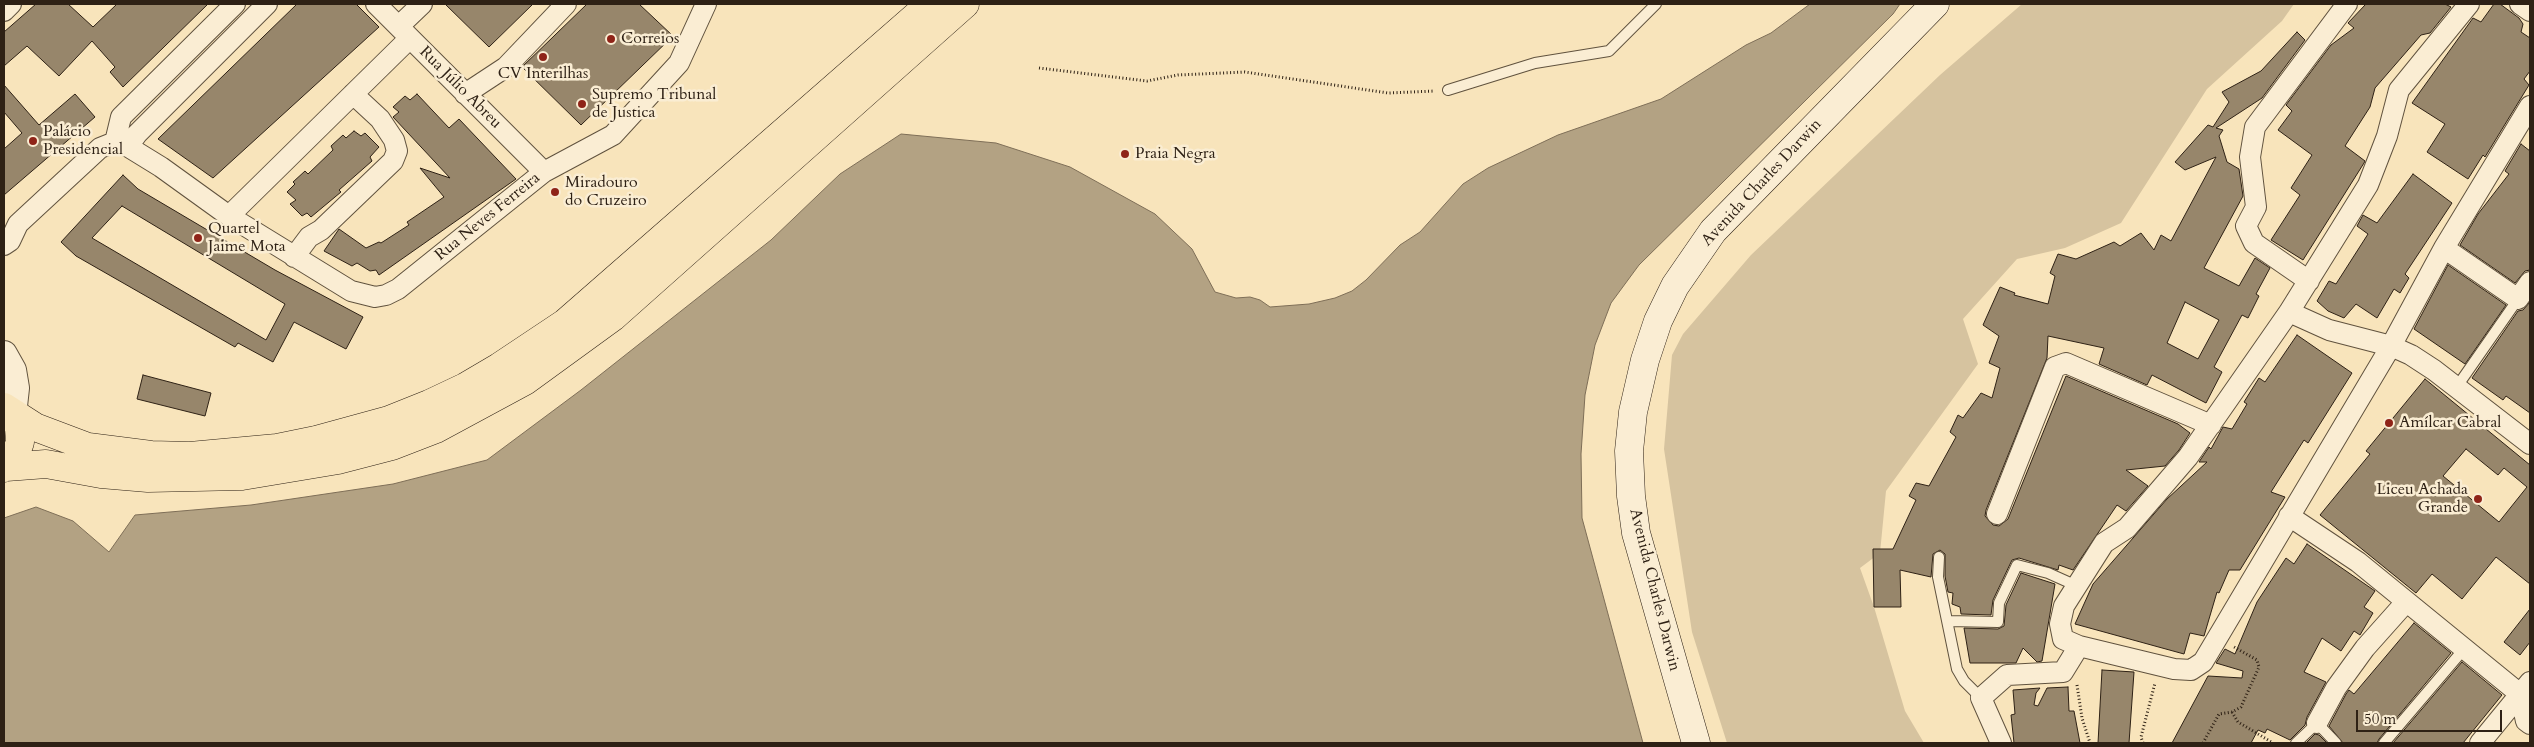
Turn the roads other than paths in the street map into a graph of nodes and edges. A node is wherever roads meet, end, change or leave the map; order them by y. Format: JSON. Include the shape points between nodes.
{"nodes":[{"id":1,"x":12,"y":4,"type":"edge"},
{"id":2,"x":235,"y":4,"type":"edge"},
{"id":3,"x":268,"y":4,"type":"edge"},
{"id":4,"x":376,"y":4,"type":"edge"},
{"id":5,"x":422,"y":4,"type":"edge"},
{"id":6,"x":566,"y":4,"type":"edge"},
{"id":7,"x":706,"y":4,"type":"edge"},
{"id":8,"x":930,"y":4,"type":"edge"},
{"id":9,"x":965,"y":4,"type":"edge"},
{"id":10,"x":1656,"y":4,"type":"edge"},
{"id":11,"x":1935,"y":4,"type":"edge"},
{"id":12,"x":2347,"y":4,"type":"edge"},
{"id":13,"x":2469,"y":4,"type":"edge"},
{"id":14,"x":2520,"y":4,"type":"edge"},
{"id":15,"x":4,"y":11,"type":"edge"},
{"id":16,"x":2530,"y":11,"type":"edge"},
{"id":17,"x":404,"y":32,"type":"junction"},
{"id":18,"x":1448,"y":90,"type":"road end"},
{"id":19,"x":353,"y":94,"type":"junction"},
{"id":20,"x":465,"y":94,"type":"junction"},
{"id":21,"x":2530,"y":106,"type":"edge"},
{"id":22,"x":122,"y":144,"type":"junction"},
{"id":23,"x":544,"y":172,"type":"junction"},
{"id":24,"x":229,"y":216,"type":"junction"},
{"id":25,"x":4,"y":245,"type":"edge"},
{"id":26,"x":2444,"y":248,"type":"junction"},
{"id":27,"x":294,"y":257,"type":"junction"},
{"id":28,"x":2309,"y":281,"type":"junction"},
{"id":29,"x":2530,"y":282,"type":"edge"},
{"id":30,"x":2518,"y":300,"type":"junction"},
{"id":31,"x":2289,"y":312,"type":"junction"},
{"id":32,"x":2391,"y":346,"type":"junction"},
{"id":33,"x":4,"y":354,"type":"edge"},
{"id":34,"x":2456,"y":388,"type":"junction"},
{"id":35,"x":8,"y":411,"type":"edge"},
{"id":36,"x":2211,"y":425,"type":"junction"},
{"id":37,"x":2530,"y":444,"type":"edge"},
{"id":38,"x":5,"y":467,"type":"edge"},
{"id":39,"x":1997,"y":514,"type":"dead end"},
{"id":40,"x":2289,"y":516,"type":"junction"},
{"id":41,"x":1939,"y":557,"type":"dead end"},
{"id":42,"x":2077,"y":586,"type":"junction"},
{"id":43,"x":2406,"y":602,"type":"junction"},
{"id":44,"x":1948,"y":621,"type":"junction"},
{"id":45,"x":2464,"y":648,"type":"junction"},
{"id":46,"x":2075,"y":653,"type":"junction"},
{"id":47,"x":2525,"y":688,"type":"edge"},
{"id":48,"x":1980,"y":698,"type":"junction"},
{"id":49,"x":2317,"y":723,"type":"junction"},
{"id":50,"x":2530,"y":724,"type":"edge"},
{"id":51,"x":1696,"y":743,"type":"edge"},
{"id":52,"x":2001,"y":743,"type":"edge"},
{"id":53,"x":2296,"y":743,"type":"edge"},
{"id":54,"x":2336,"y":743,"type":"edge"},
{"id":55,"x":2384,"y":743,"type":"edge"},
{"id":56,"x":2480,"y":743,"type":"edge"}],
"edges":[{"from":1,"to":15,"type":"street"},
{"from":2,"to":22,"type":"street","via":[[121,117]]},
{"from":3,"to":22,"type":"street","via":[[137,134]]},
{"from":4,"to":17,"type":"street","name":"Rua Júlio Abreu"},
{"from":5,"to":17,"type":"street"},
{"from":6,"to":20,"type":"street","via":[[506,67]]},
{"from":7,"to":23,"type":"street","name":"Rua Neves Ferreira","via":[[679,63],[613,135]]},
{"from":8,"to":35,"type":"main road","via":[[565,323],[499,367],[429,404],[388,420],[316,440],[277,448],[190,456],[88,448],[58,437]]},
{"from":9,"to":38,"type":"main road","via":[[613,316],[525,381],[436,429],[392,446],[338,460],[242,476],[148,478],[46,464]]},
{"from":10,"to":18,"type":"lane","via":[[1609,51],[1535,63]]},
{"from":11,"to":51,"type":"main road","name":"Avenida Charles Darwin","via":[[1713,231],[1674,286],[1645,360],[1633,412],[1629,451],[1631,496],[1636,533]]},
{"from":12,"to":28,"type":"street","via":[[2255,127],[2250,157],[2256,208],[2246,226],[2254,243]]},
{"from":13,"to":28,"type":"street","via":[[2399,90],[2387,136],[2368,185]]},
{"from":14,"to":16,"type":"street"},
{"from":17,"to":19,"type":"street"},
{"from":17,"to":20,"type":"street","name":"Rua Júlio Abreu"},
{"from":19,"to":24,"type":"street"},
{"from":19,"to":27,"type":"street","via":[[380,119],[394,140],[397,151],[393,161],[321,230],[309,237]]},
{"from":20,"to":23,"type":"street","name":"Rua Júlio Abreu"},
{"from":21,"to":26,"type":"street"},
{"from":22,"to":24,"type":"street","name":"Rua Neves Ferreira"},
{"from":22,"to":25,"type":"street","via":[[100,148],[18,224],[10,242]]},
{"from":23,"to":27,"type":"street","name":"Rua Neves Ferreira","via":[[398,289],[386,295],[375,297],[351,291]]},
{"from":24,"to":27,"type":"street","name":"Rua Neves Ferreira"},
{"from":26,"to":30,"type":"street"},
{"from":26,"to":32,"type":"street"},
{"from":28,"to":31,"type":"street"},
{"from":29,"to":30,"type":"street"},
{"from":30,"to":34,"type":"lane"},
{"from":31,"to":32,"type":"street","via":[[2329,330]]},
{"from":31,"to":36,"type":"street"},
{"from":32,"to":34,"type":"street","via":[[2434,370]]},
{"from":32,"to":40,"type":"street"},
{"from":33,"to":35,"type":"street","via":[[16,388]]},
{"from":34,"to":37,"type":"street"},
{"from":35,"to":38,"type":"main road","via":[[19,428],[20,442],[15,456]]},
{"from":36,"to":39,"type":"street","via":[[2066,363],[2055,367]]},
{"from":36,"to":42,"type":"street","via":[[2128,528],[2104,543]]},
{"from":40,"to":43,"type":"street","via":[[2358,562]]},
{"from":40,"to":46,"type":"street","via":[[2198,666],[2183,670]]},
{"from":41,"to":44,"type":"lane","via":[[1938,577]]},
{"from":42,"to":44,"type":"lane","via":[[2048,573],[2017,565],[1999,603],[1998,622]]},
{"from":42,"to":46,"type":"street","via":[[2064,606],[2060,624],[2063,639]]},
{"from":43,"to":45,"type":"street"},
{"from":43,"to":49,"type":"street","via":[[2365,648],[2336,688]]},
{"from":44,"to":48,"type":"lane","via":[[1957,669]]},
{"from":45,"to":47,"type":"street"},
{"from":45,"to":55,"type":"lane"},
{"from":46,"to":48,"type":"street","via":[[2063,672],[2007,676]]},
{"from":47,"to":50,"type":"street","via":[[2526,721]]},
{"from":47,"to":56,"type":"street"},
{"from":48,"to":52,"type":"street"},
{"from":49,"to":53,"type":"lane"},
{"from":49,"to":54,"type":"lane"}]}
